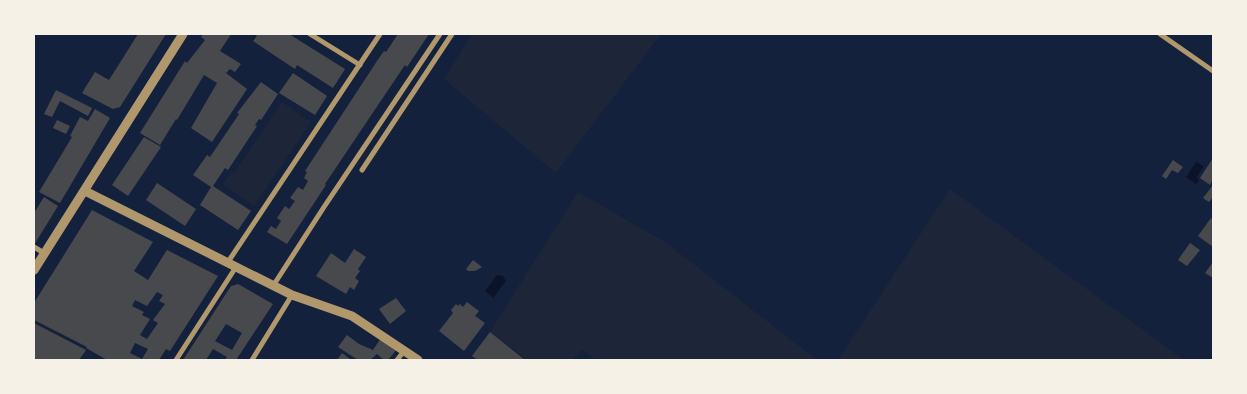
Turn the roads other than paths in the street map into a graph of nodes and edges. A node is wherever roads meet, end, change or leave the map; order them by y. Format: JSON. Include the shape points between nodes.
{"nodes":[{"id":1,"x":183,"y":34,"type":"edge"},
{"id":2,"x":310,"y":34,"type":"edge"},
{"id":3,"x":380,"y":34,"type":"edge"},
{"id":4,"x":440,"y":34,"type":"edge"},
{"id":5,"x":452,"y":34,"type":"edge"},
{"id":6,"x":1160,"y":34,"type":"edge"},
{"id":7,"x":360,"y":65,"type":"junction"},
{"id":8,"x":1213,"y":72,"type":"edge"},
{"id":9,"x":362,"y":170,"type":"dead end"},
{"id":10,"x":84,"y":191,"type":"junction"},
{"id":11,"x":34,"y":247,"type":"edge"},
{"id":12,"x":44,"y":253,"type":"junction"},
{"id":13,"x":232,"y":265,"type":"junction"},
{"id":14,"x":34,"y":270,"type":"edge"},
{"id":15,"x":273,"y":286,"type":"junction"},
{"id":16,"x":292,"y":295,"type":"junction"},
{"id":17,"x":405,"y":350,"type":"junction"},
{"id":18,"x":176,"y":360,"type":"edge"},
{"id":19,"x":252,"y":360,"type":"edge"},
{"id":20,"x":397,"y":360,"type":"edge"},
{"id":21,"x":418,"y":360,"type":"edge"}],
"edges":[{"from":1,"to":10,"type":"street"},
{"from":2,"to":7,"type":"street"},
{"from":3,"to":7,"type":"street"},
{"from":4,"to":15,"type":"street"},
{"from":5,"to":9,"type":"street"},
{"from":6,"to":8,"type":"street"},
{"from":7,"to":13,"type":"street"},
{"from":10,"to":12,"type":"street"},
{"from":10,"to":13,"type":"street"},
{"from":11,"to":12,"type":"street"},
{"from":12,"to":14,"type":"street"},
{"from":13,"to":15,"type":"street"},
{"from":13,"to":18,"type":"street"},
{"from":15,"to":16,"type":"street"},
{"from":16,"to":17,"type":"street","via":[[352,316]]},
{"from":16,"to":19,"type":"street"},
{"from":17,"to":20,"type":"street"},
{"from":17,"to":21,"type":"street"}]}
